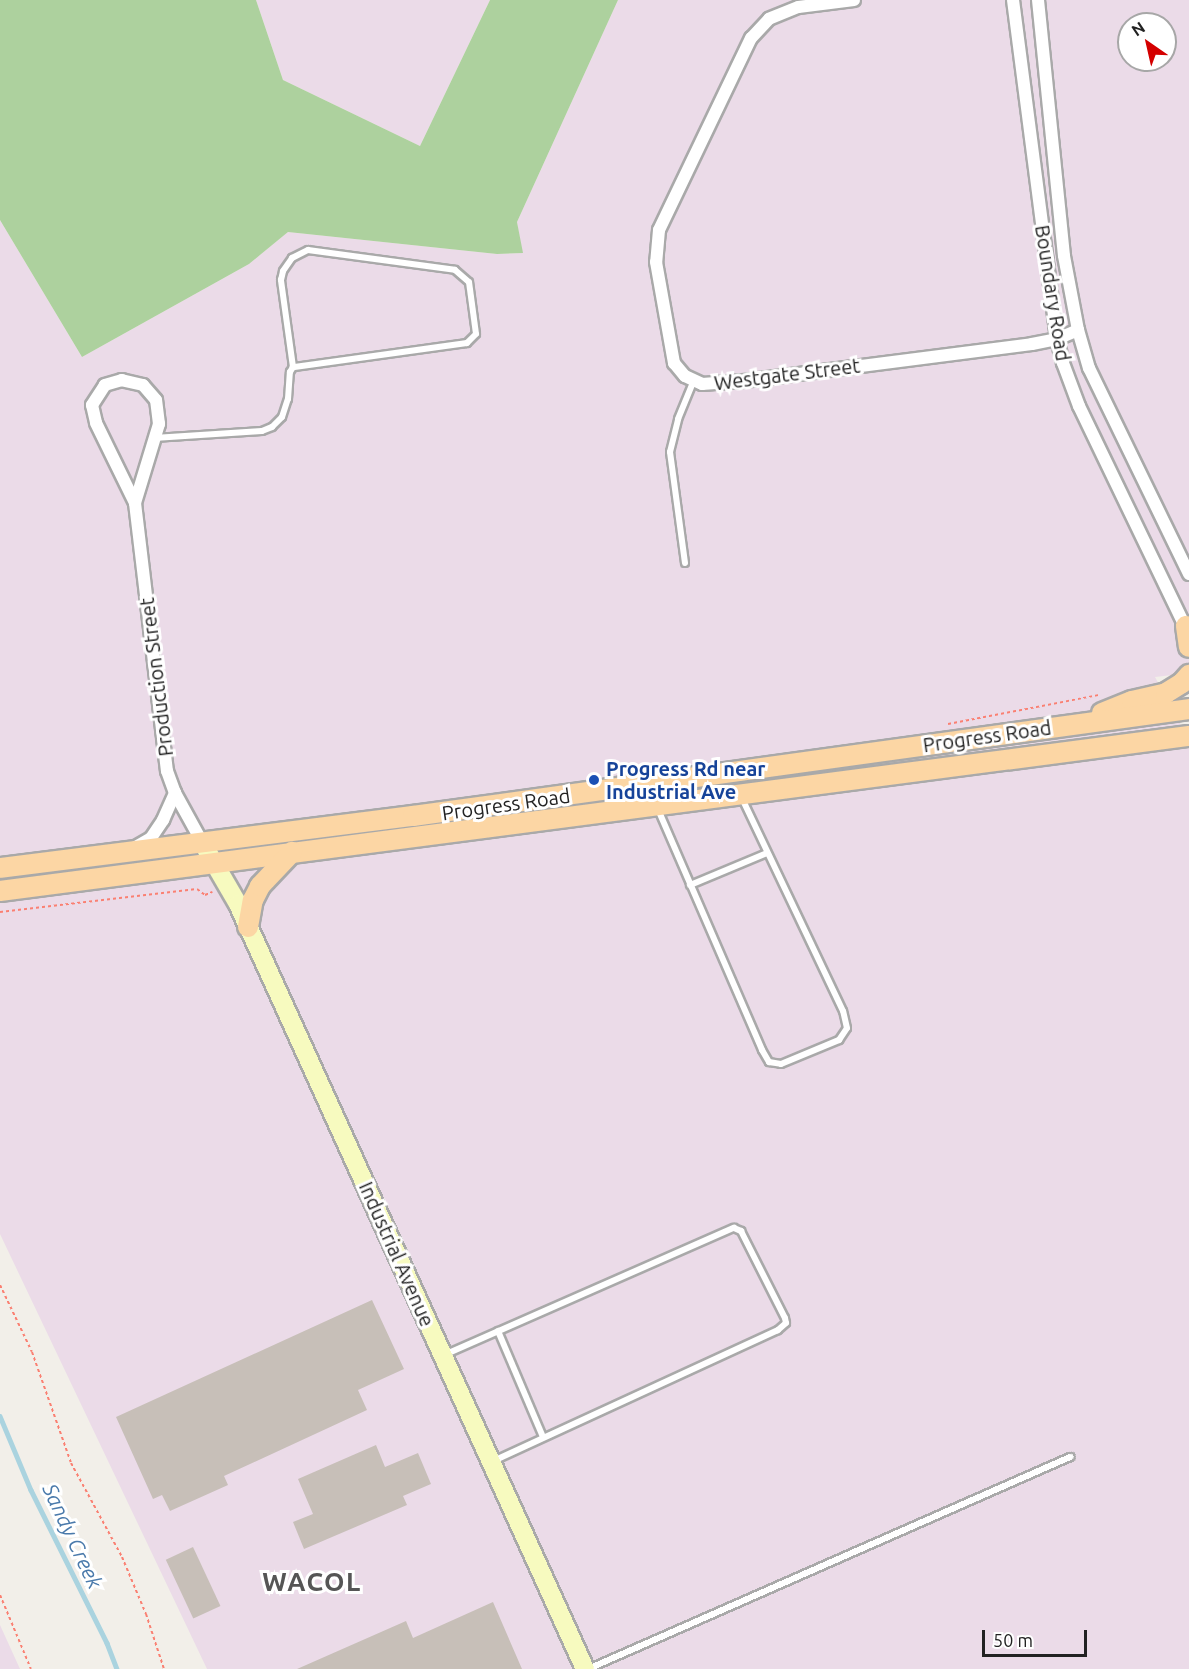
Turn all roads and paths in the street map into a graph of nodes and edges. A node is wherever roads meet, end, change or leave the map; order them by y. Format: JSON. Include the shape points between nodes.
{"nodes":[{"id":1,"x":854,"y":0,"type":"edge"},
{"id":2,"x":1013,"y":0,"type":"edge"},
{"id":3,"x":1038,"y":0,"type":"edge"},
{"id":4,"x":1078,"y":330,"type":"junction"},
{"id":5,"x":1057,"y":339,"type":"junction"},
{"id":6,"x":293,"y":367,"type":"junction"},
{"id":7,"x":694,"y":380,"type":"junction"},
{"id":8,"x":154,"y":438,"type":"junction"},
{"id":9,"x":135,"y":503,"type":"junction"},
{"id":10,"x":685,"y":563,"type":"dead end"},
{"id":11,"x":1189,"y":574,"type":"edge"},
{"id":12,"x":1187,"y":629,"type":"edge"},
{"id":13,"x":1189,"y":647,"type":"edge"},
{"id":14,"x":1189,"y":675,"type":"edge"},
{"id":15,"x":1189,"y":709,"type":"edge"},
{"id":16,"x":1077,"y":723,"type":"junction"},
{"id":17,"x":1187,"y":738,"type":"edge"},
{"id":18,"x":175,"y":792,"type":"junction"},
{"id":19,"x":741,"y":796,"type":"junction"},
{"id":20,"x":657,"y":807,"type":"junction"},
{"id":21,"x":202,"y":842,"type":"junction"},
{"id":22,"x":126,"y":852,"type":"junction"},
{"id":23,"x":292,"y":852,"type":"junction"},
{"id":24,"x":767,"y":853,"type":"junction"},
{"id":25,"x":214,"y":863,"type":"junction"},
{"id":26,"x":0,"y":868,"type":"edge"},
{"id":27,"x":226,"y":885,"type":"junction"},
{"id":28,"x":690,"y":885,"type":"junction"},
{"id":29,"x":0,"y":891,"type":"edge"},
{"id":30,"x":0,"y":912,"type":"edge"},
{"id":31,"x":248,"y":927,"type":"junction"},
{"id":32,"x":0,"y":1285,"type":"edge"},
{"id":33,"x":498,"y":1331,"type":"junction"},
{"id":34,"x":442,"y":1356,"type":"junction"},
{"id":35,"x":543,"y":1437,"type":"junction"},
{"id":36,"x":1070,"y":1457,"type":"dead end"},
{"id":37,"x":490,"y":1462,"type":"junction"},
{"id":38,"x":0,"y":1595,"type":"edge"},
{"id":39,"x":31,"y":1669,"type":"edge"},
{"id":40,"x":164,"y":1669,"type":"edge"},
{"id":41,"x":587,"y":1669,"type":"edge"}],
"edges":[{"from":1,"to":7,"type":"street","name":"Westgate Street","via":[[798,7],[769,19],[751,38],[659,230],[656,262],[674,363],[684,376]]},
{"from":2,"to":5,"type":"street","name":"Boundary Road"},
{"from":3,"to":4,"type":"street","name":"Boundary Road","via":[[1064,256]]},
{"from":4,"to":5,"type":"street","name":"Westgate Street"},
{"from":4,"to":11,"type":"street","name":"Boundary Road","via":[[1089,368]]},
{"from":5,"to":7,"type":"street","name":"Westgate Street","via":[[744,381],[702,384]]},
{"from":5,"to":12,"type":"street","name":"Boundary Road","via":[[1079,406]]},
{"from":6,"to":6,"type":"lane","via":[[467,343],[476,334],[469,282],[455,270],[308,250],[291,258],[281,280]]},
{"from":6,"to":8,"type":"lane","via":[[282,417],[272,427],[262,431]]},
{"from":7,"to":10,"type":"lane","via":[[670,452]]},
{"from":8,"to":9,"type":"street","name":"Production Street"},
{"from":8,"to":9,"type":"street","name":"Production Street","via":[[159,424],[156,400],[143,385],[123,380],[105,385],[92,405],[96,423]]},
{"from":9,"to":18,"type":"street","name":"Production Street","via":[[167,771]]},
{"from":12,"to":13,"type":"main road"},
{"from":14,"to":16,"type":"main road","via":[[1166,693],[1132,701]]},
{"from":15,"to":16,"type":"main road","name":"Progress Road"},
{"from":16,"to":21,"type":"main road","name":"Progress Road"},
{"from":17,"to":19,"type":"main road","name":"Progress Road"},
{"from":18,"to":21,"type":"street","name":"Production Street"},
{"from":18,"to":22,"type":"street","via":[[151,838]]},
{"from":19,"to":20,"type":"main road","name":"Progress Road"},
{"from":19,"to":24,"type":"lane"},
{"from":20,"to":23,"type":"main road","name":"Progress Road"},
{"from":20,"to":28,"type":"lane"},
{"from":21,"to":22,"type":"main road","name":"Progress Road"},
{"from":21,"to":25,"type":"street","name":"Industrial Avenue"},
{"from":22,"to":26,"type":"main road","name":"Progress Road"},
{"from":23,"to":25,"type":"main road","name":"Progress Road"},
{"from":23,"to":31,"type":"main road","via":[[260,886]]},
{"from":24,"to":28,"type":"lane"},
{"from":24,"to":28,"type":"lane","via":[[843,1011],[847,1028],[839,1040],[781,1064],[769,1062]]},
{"from":25,"to":27,"type":"street","name":"Industrial Avenue"},
{"from":25,"to":29,"type":"main road","name":"Progress Road"},
{"from":27,"to":30,"type":"path","via":[[205,895],[197,889]]},
{"from":27,"to":31,"type":"street","name":"Industrial Avenue"},
{"from":31,"to":34,"type":"street","name":"Industrial Avenue"},
{"from":32,"to":40,"type":"path","via":[[32,1352],[71,1463],[122,1557]]},
{"from":33,"to":34,"type":"lane"},
{"from":33,"to":35,"type":"lane"},
{"from":33,"to":35,"type":"lane","via":[[734,1228],[741,1231],[785,1318],[786,1323],[778,1330]]},
{"from":34,"to":37,"type":"street","name":"Industrial Avenue"},
{"from":35,"to":37,"type":"lane"},
{"from":36,"to":41,"type":"lane"},
{"from":37,"to":41,"type":"street","name":"Industrial Avenue"},
{"from":38,"to":39,"type":"path"}]}
